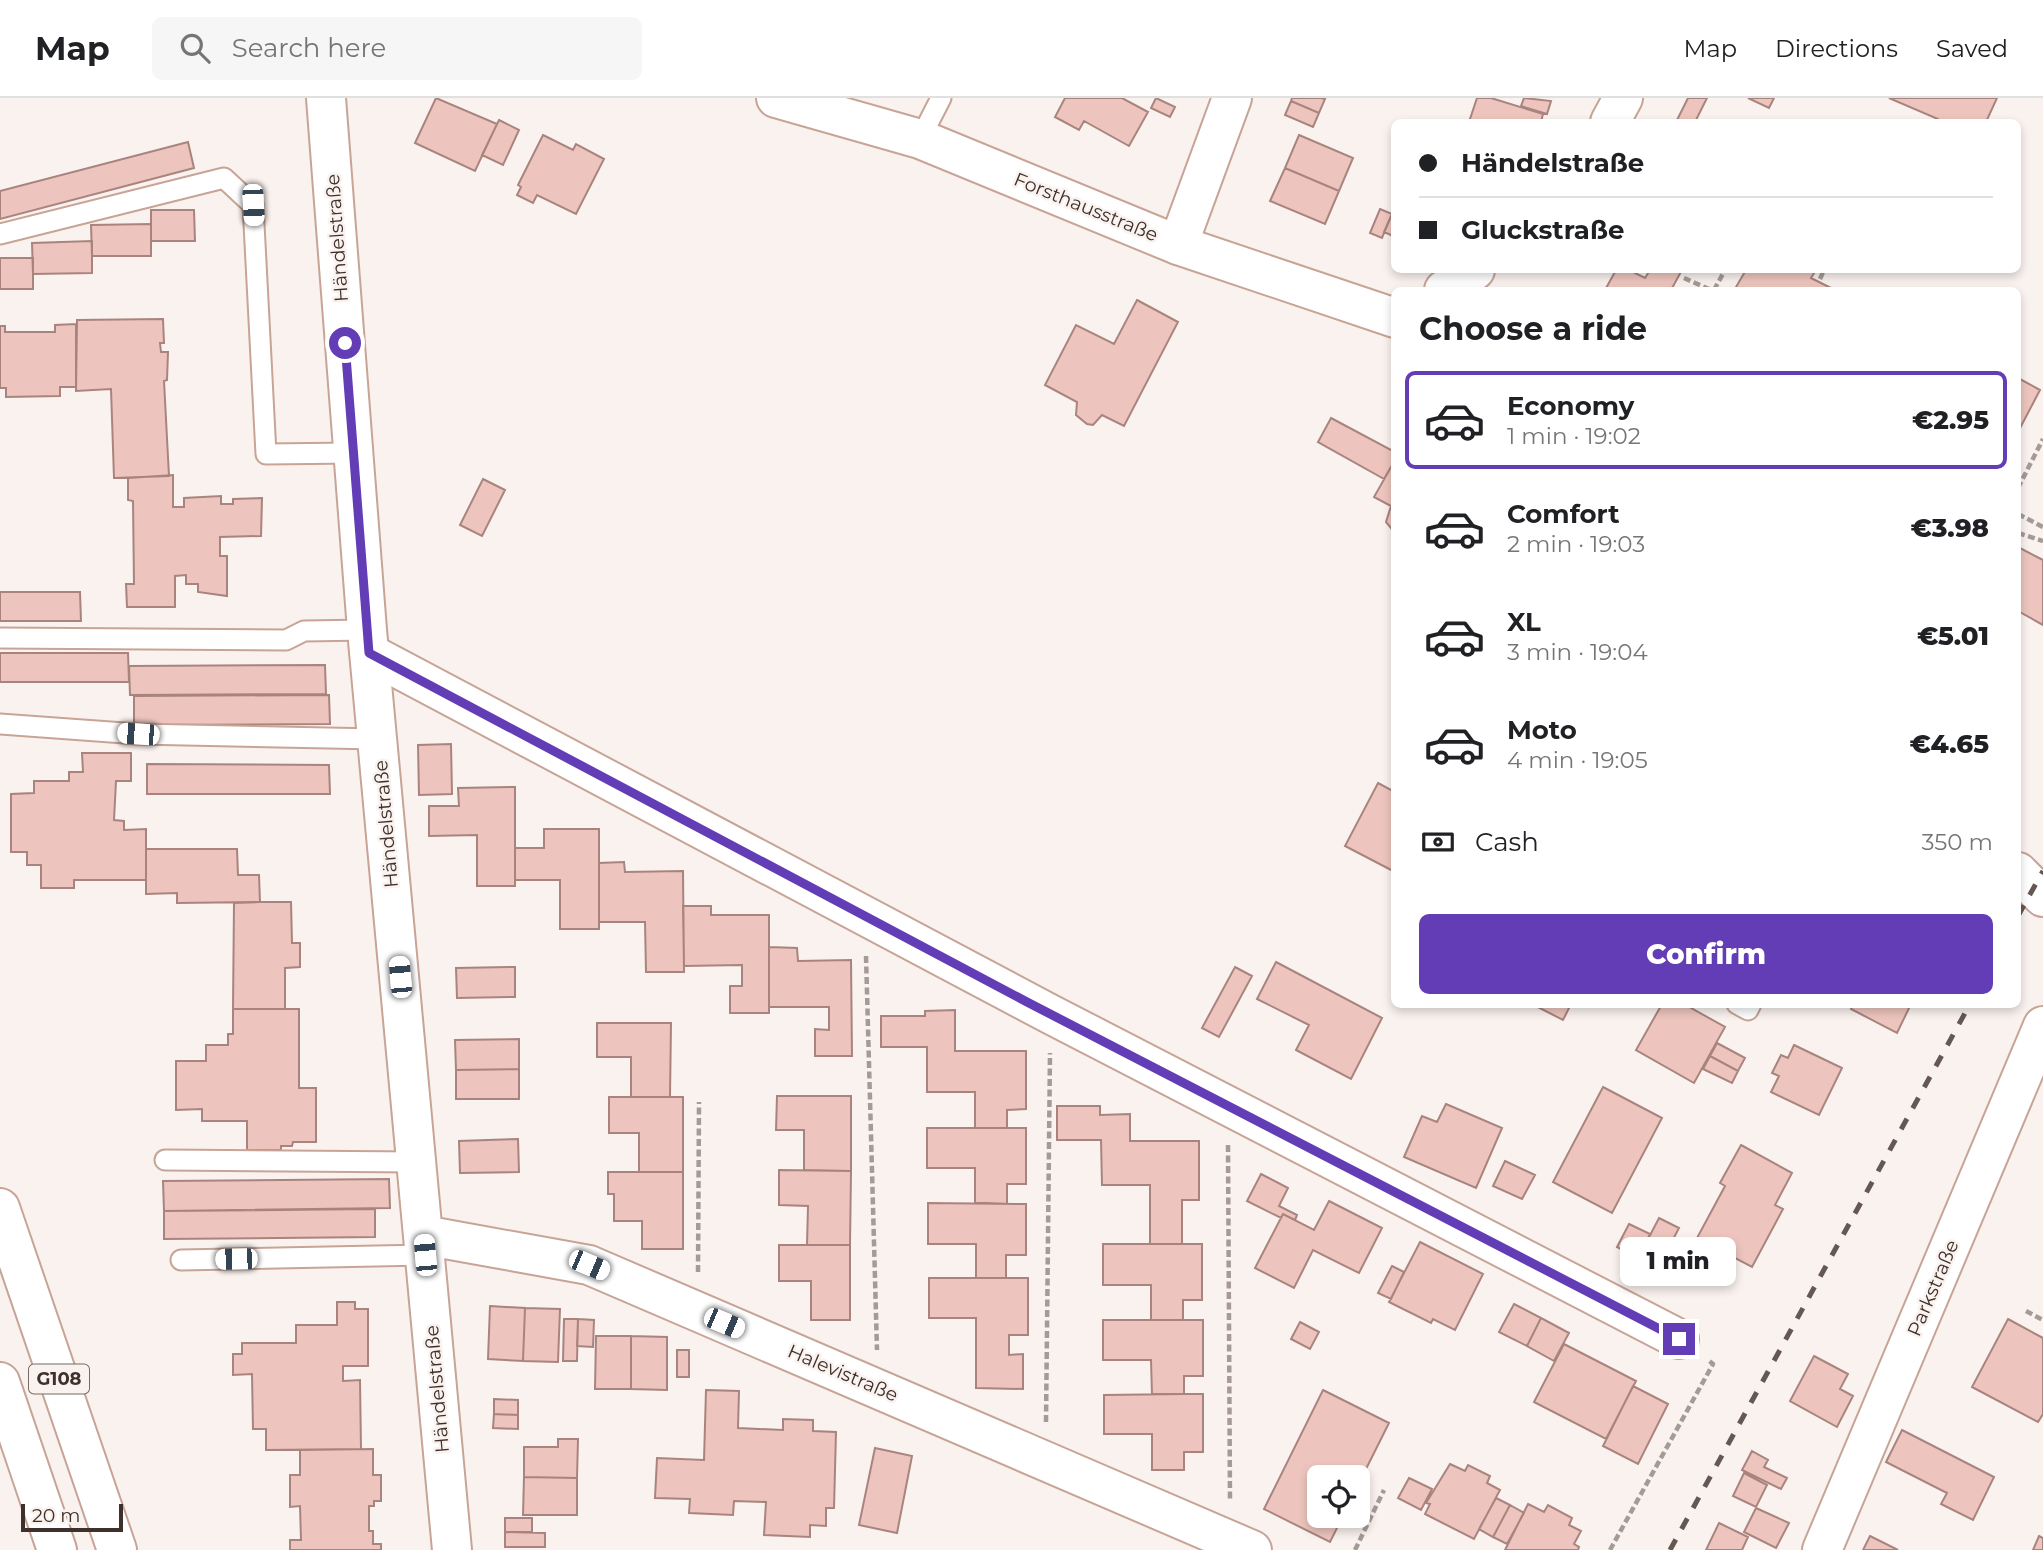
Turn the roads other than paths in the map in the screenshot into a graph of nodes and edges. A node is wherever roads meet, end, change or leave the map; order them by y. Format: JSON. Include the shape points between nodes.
{"nodes":[{"id":1,"x":326,"y":98,"type":"edge"},
{"id":2,"x":776,"y":98,"type":"edge"},
{"id":3,"x":941,"y":98,"type":"edge"},
{"id":4,"x":1232,"y":98,"type":"edge"},
{"id":5,"x":1623,"y":98,"type":"edge"},
{"id":6,"x":846,"y":107,"type":"edge"},
{"id":7,"x":1612,"y":119,"type":"edge"},
{"id":8,"x":920,"y":139,"type":"junction"},
{"id":9,"x":0,"y":234,"type":"edge"},
{"id":10,"x":1178,"y":245,"type":"junction"},
{"id":11,"x":1470,"y":273,"type":"edge"},
{"id":12,"x":1449,"y":287,"type":"edge"},
{"id":13,"x":1391,"y":317,"type":"edge"},
{"id":14,"x":353,"y":453,"type":"junction"},
{"id":15,"x":0,"y":638,"type":"edge"},
{"id":16,"x":368,"y":641,"type":"junction"},
{"id":17,"x":0,"y":724,"type":"edge"},
{"id":18,"x":378,"y":739,"type":"junction"},
{"id":19,"x":2021,"y":875,"type":"edge"},
{"id":20,"x":2043,"y":897,"type":"edge"},
{"id":21,"x":2043,"y":1026,"type":"edge"},
{"id":22,"x":165,"y":1160,"type":"dead end"},
{"id":23,"x":416,"y":1162,"type":"junction"},
{"id":24,"x":0,"y":1208,"type":"edge"},
{"id":25,"x":424,"y":1245,"type":"junction"},
{"id":26,"x":181,"y":1260,"type":"dead end"},
{"id":27,"x":1679,"y":1339,"type":"road end"},
{"id":28,"x":0,"y":1382,"type":"edge"},
{"id":29,"x":1241,"y":1545,"type":"edge"},
{"id":30,"x":57,"y":1550,"type":"edge"},
{"id":31,"x":117,"y":1550,"type":"edge"},
{"id":32,"x":453,"y":1550,"type":"edge"},
{"id":33,"x":1822,"y":1550,"type":"edge"}],
"edges":[{"from":1,"to":14,"type":"main road","name":"Händelstraße"},
{"from":2,"to":6,"type":"main road","name":"Forsthausstraße"},
{"from":3,"to":8,"type":"lane"},
{"from":4,"to":10,"type":"main road"},
{"from":5,"to":7,"type":"main road"},
{"from":6,"to":8,"type":"main road","name":"Forsthausstraße"},
{"from":8,"to":10,"type":"main road","name":"Forsthausstraße"},
{"from":9,"to":14,"type":"lane","via":[[224,178],[253,205],[266,454]]},
{"from":10,"to":13,"type":"main road","name":"Forsthausstraße"},
{"from":11,"to":12,"type":"main road"},
{"from":14,"to":16,"type":"main road","name":"Händelstraße"},
{"from":15,"to":16,"type":"lane","via":[[286,640],[304,631]]},
{"from":16,"to":18,"type":"main road","name":"Händelstraße"},
{"from":16,"to":27,"type":"main road","via":[[865,917]]},
{"from":17,"to":18,"type":"lane","via":[[138,734]]},
{"from":18,"to":23,"type":"main road","name":"Händelstraße"},
{"from":19,"to":20,"type":"main road"},
{"from":21,"to":33,"type":"main road","name":"Parkstraße"},
{"from":22,"to":23,"type":"lane"},
{"from":23,"to":25,"type":"main road","name":"Händelstraße"},
{"from":24,"to":31,"type":"main road","number":"G108"},
{"from":25,"to":26,"type":"lane"},
{"from":25,"to":29,"type":"main road","name":"Halevistraße","via":[[589,1265]]},
{"from":25,"to":32,"type":"main road","name":"Händelstraße"},
{"from":28,"to":30,"type":"main road","number":"G108"}]}
